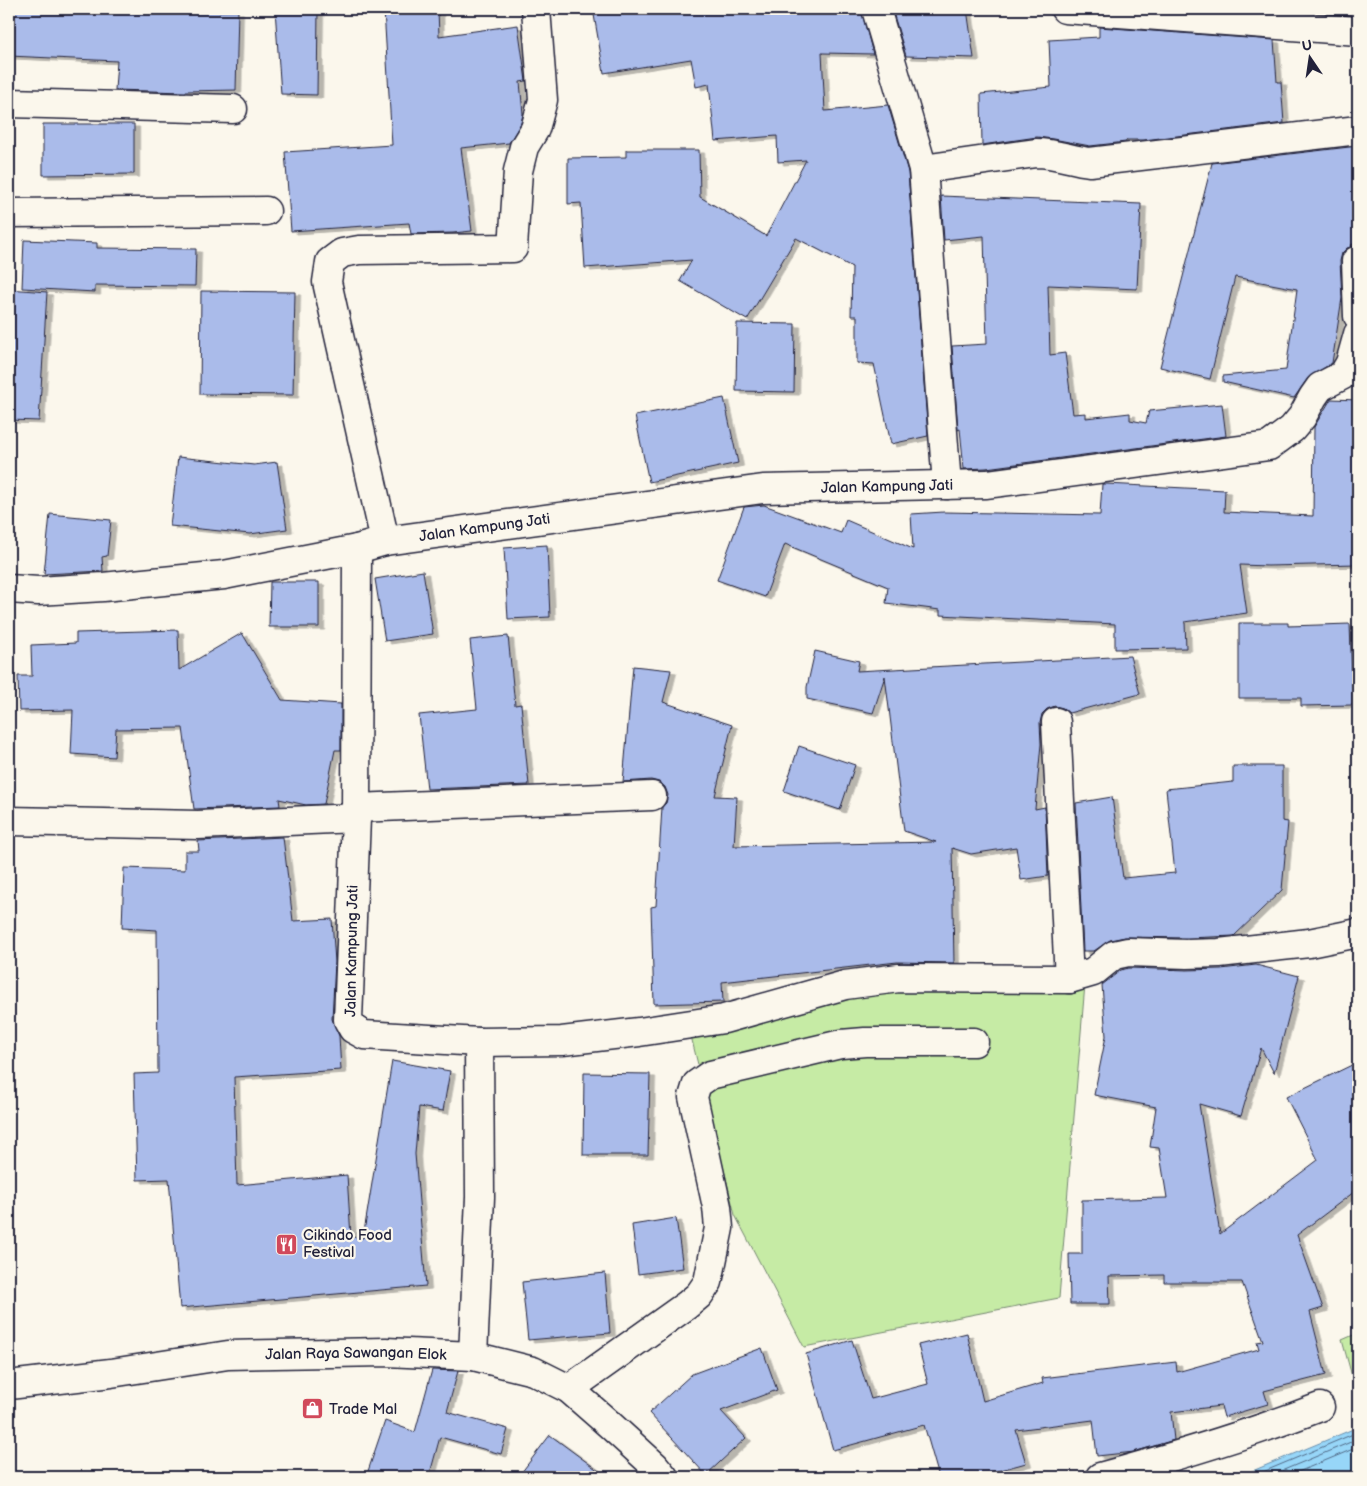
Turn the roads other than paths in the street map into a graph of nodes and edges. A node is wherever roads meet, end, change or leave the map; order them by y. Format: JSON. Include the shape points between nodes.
{"nodes":[{"id":1,"x":536,"y":9,"type":"edge"},
{"id":2,"x":876,"y":9,"type":"edge"},
{"id":3,"x":1065,"y":9,"type":"edge"},
{"id":4,"x":1250,"y":15,"type":"edge"},
{"id":5,"x":1358,"y":30,"type":"edge"},
{"id":6,"x":9,"y":103,"type":"edge"},
{"id":7,"x":233,"y":109,"type":"dead end"},
{"id":8,"x":1358,"y":130,"type":"edge"},
{"id":9,"x":923,"y":168,"type":"junction"},
{"id":10,"x":266,"y":210,"type":"dead end"},
{"id":11,"x":9,"y":213,"type":"edge"},
{"id":12,"x":1356,"y":261,"type":"dead end"},
{"id":13,"x":1358,"y":316,"type":"edge"},
{"id":14,"x":1358,"y":334,"type":"edge"},
{"id":15,"x":947,"y":485,"type":"junction"},
{"id":16,"x":385,"y":541,"type":"junction"},
{"id":17,"x":357,"y":549,"type":"junction"},
{"id":18,"x":9,"y":589,"type":"edge"},
{"id":19,"x":1056,"y":722,"type":"dead end"},
{"id":20,"x":652,"y":796,"type":"dead end"},
{"id":21,"x":356,"y":813,"type":"junction"},
{"id":22,"x":9,"y":821,"type":"edge"},
{"id":23,"x":1358,"y":933,"type":"edge"},
{"id":24,"x":1069,"y":979,"type":"junction"},
{"id":25,"x":479,"y":1042,"type":"junction"},
{"id":26,"x":974,"y":1042,"type":"dead end"},
{"id":27,"x":473,"y":1356,"type":"junction"},
{"id":28,"x":9,"y":1385,"type":"edge"},
{"id":29,"x":568,"y":1389,"type":"junction"},
{"id":30,"x":1320,"y":1407,"type":"dead end"},
{"id":31,"x":664,"y":1477,"type":"edge"},
{"id":32,"x":1100,"y":1477,"type":"edge"}],
"edges":[{"from":1,"to":16,"type":"street","via":[[543,100],[518,171],[513,248],[359,250],[342,253],[330,262],[327,282]]},
{"from":2,"to":9,"type":"street"},
{"from":3,"to":4,"type":"street"},
{"from":4,"to":5,"type":"street"},
{"from":6,"to":7,"type":"street"},
{"from":8,"to":9,"type":"street","via":[[1090,162],[1036,153]]},
{"from":9,"to":15,"type":"street"},
{"from":10,"to":11,"type":"street"},
{"from":12,"to":13,"type":"street"},
{"from":14,"to":15,"type":"street","name":"Jalan Kampung Jati","via":[[1343,375],[1320,387],[1292,429],[1269,446],[987,484]]},
{"from":15,"to":16,"type":"street","name":"Jalan Kampung Jati","via":[[763,489]]},
{"from":16,"to":17,"type":"street","name":"Jalan Kampung Jati"},
{"from":17,"to":18,"type":"street","name":"Jalan Kampung Jati","via":[[224,575],[103,587]]},
{"from":17,"to":21,"type":"street","name":"Jalan Kampung Jati"},
{"from":19,"to":24,"type":"street"},
{"from":20,"to":21,"type":"street"},
{"from":21,"to":22,"type":"street","via":[[198,825]]},
{"from":21,"to":25,"type":"street","name":"Jalan Kampung Jati","via":[[348,1020],[353,1029],[364,1035]]},
{"from":23,"to":24,"type":"street","name":"Jalan Kampung Jati","via":[[1309,943],[1219,953],[1128,952],[1114,955],[1093,972]]},
{"from":24,"to":25,"type":"street","name":"Jalan Kampung Jati","via":[[899,978],[845,985],[724,1019],[639,1032],[562,1041]]},
{"from":25,"to":27,"type":"street","via":[[480,1197]]},
{"from":26,"to":29,"type":"street","via":[[842,1044],[710,1075],[697,1084],[693,1097],[717,1207],[718,1228],[708,1282],[687,1305]]},
{"from":27,"to":28,"type":"street","name":"Jalan Raya Sawangan Elok","via":[[386,1352],[228,1355]]},
{"from":27,"to":29,"type":"street","name":"Jalan Raya Sawangan Elok","via":[[534,1371]]},
{"from":29,"to":31,"type":"street","name":"Jalan Raya Sawangan Elok"},
{"from":30,"to":32,"type":"street","via":[[1260,1430]]}]}
